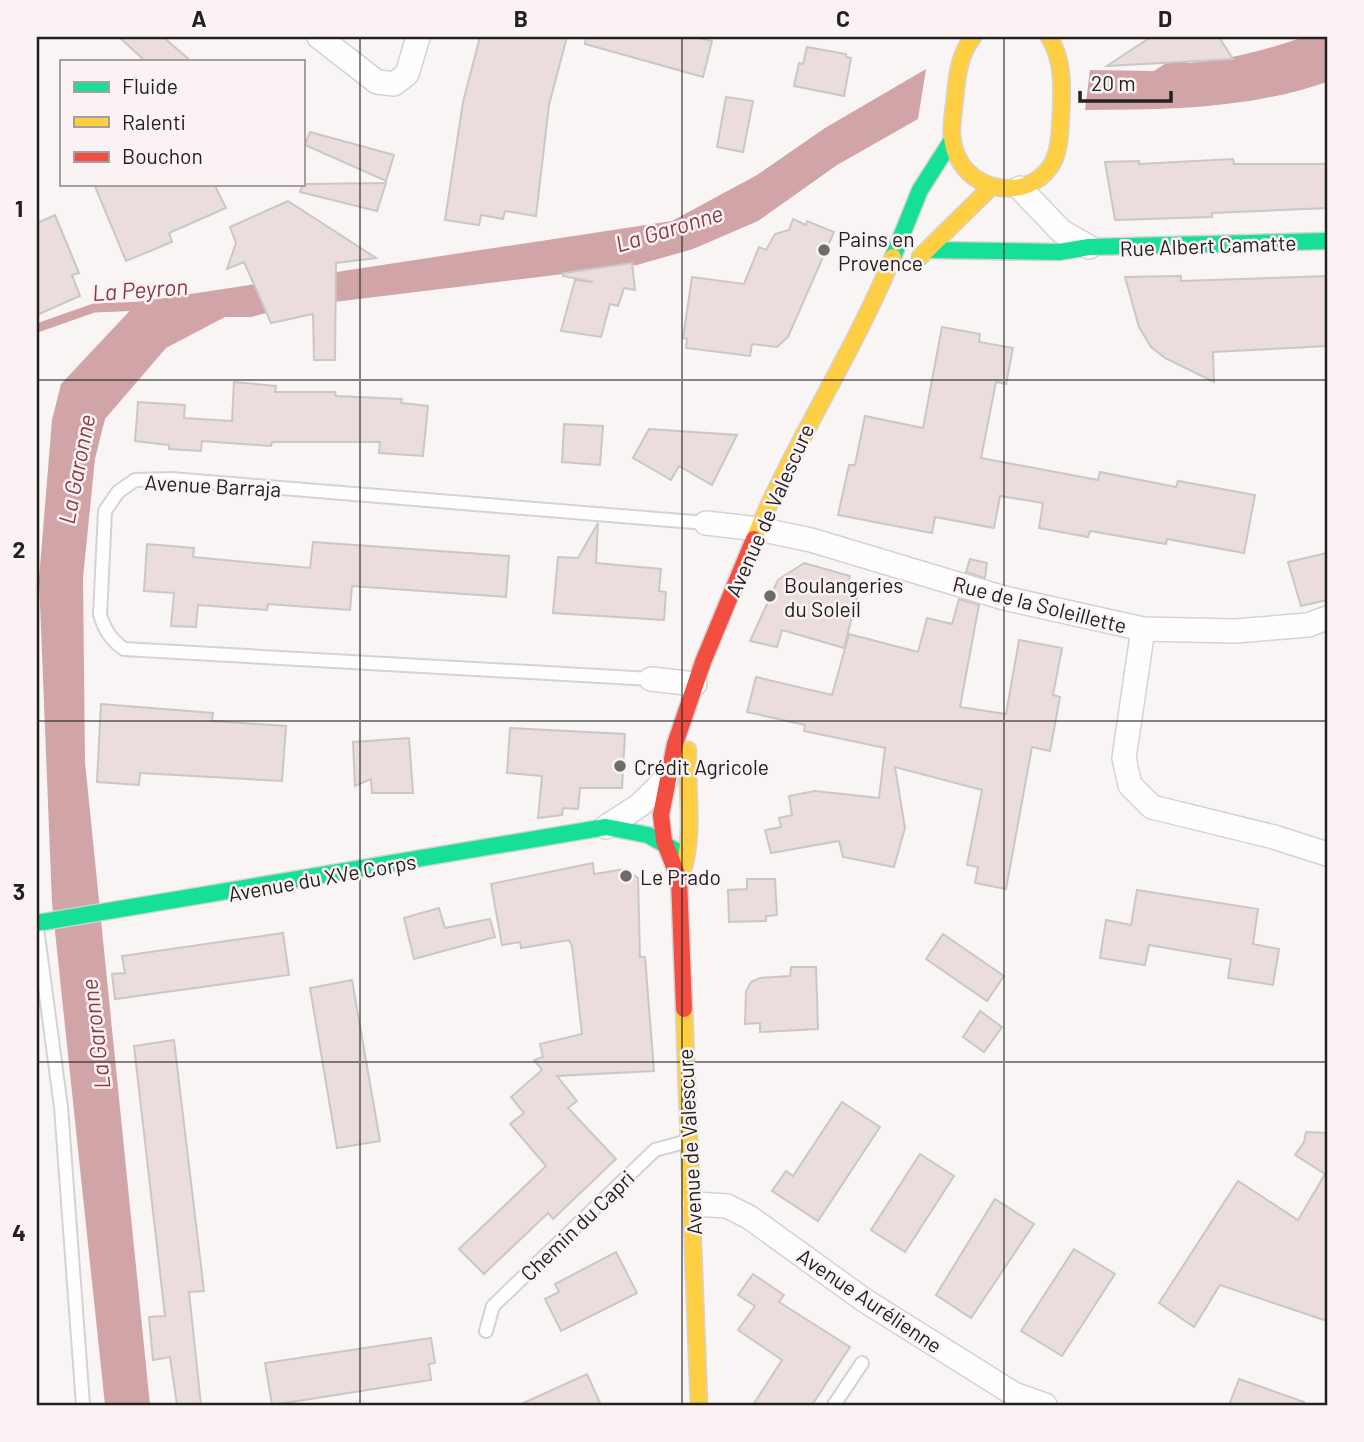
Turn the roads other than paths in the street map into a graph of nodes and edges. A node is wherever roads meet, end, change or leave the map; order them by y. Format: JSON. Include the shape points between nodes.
{"nodes":[{"id":1,"x":319,"y":37,"type":"edge"},
{"id":2,"x":418,"y":37,"type":"edge"},
{"id":3,"x":1049,"y":37,"type":"edge"},
{"id":4,"x":969,"y":38,"type":"edge"},
{"id":5,"x":952,"y":139,"type":"junction"},
{"id":6,"x":990,"y":188,"type":"junction"},
{"id":7,"x":1020,"y":188,"type":"junction"},
{"id":8,"x":1327,"y":241,"type":"edge"},
{"id":9,"x":1089,"y":247,"type":"junction"},
{"id":10,"x":928,"y":250,"type":"junction"},
{"id":11,"x":873,"y":305,"type":"junction"},
{"id":12,"x":706,"y":523,"type":"joint"},
{"id":13,"x":758,"y":529,"type":"junction"},
{"id":14,"x":1327,"y":618,"type":"edge"},
{"id":15,"x":1143,"y":629,"type":"junction"},
{"id":16,"x":651,"y":679,"type":"joint"},
{"id":17,"x":695,"y":684,"type":"junction"},
{"id":18,"x":681,"y":721,"type":"junction"},
{"id":19,"x":666,"y":779,"type":"junction"},
{"id":20,"x":606,"y":827,"type":"junction"},
{"id":21,"x":664,"y":841,"type":"junction"},
{"id":22,"x":1327,"y":854,"type":"edge"},
{"id":23,"x":686,"y":863,"type":"junction"},
{"id":24,"x":679,"y":879,"type":"junction"},
{"id":25,"x":41,"y":924,"type":"edge"},
{"id":26,"x":688,"y":1141,"type":"junction"},
{"id":27,"x":694,"y":1204,"type":"junction"},
{"id":28,"x":486,"y":1331,"type":"dead end"},
{"id":29,"x":862,"y":1363,"type":"dead end"},
{"id":30,"x":1012,"y":1400,"type":"edge"},
{"id":31,"x":83,"y":1405,"type":"edge"},
{"id":32,"x":699,"y":1405,"type":"edge"},
{"id":33,"x":834,"y":1405,"type":"edge"},
{"id":34,"x":1045,"y":1405,"type":"edge"}],
"edges":[{"from":1,"to":2,"type":"street","via":[[377,82],[394,85],[407,74]]},
{"from":3,"to":7,"type":"main road","via":[[1063,77],[1056,150],[1049,169]]},
{"from":4,"to":5,"type":"main road","via":[[957,69]]},
{"from":5,"to":6,"type":"main road","via":[[963,168]]},
{"from":5,"to":11,"type":"main road","name":"Avenue de Valescure","via":[[920,190]]},
{"from":6,"to":7,"type":"main road"},
{"from":6,"to":10,"type":"main road","name":"Avenue de Valescure"},
{"from":7,"to":9,"type":"street","name":"Rue Albert Camatte","via":[[1061,231]]},
{"from":8,"to":9,"type":"main road","name":"Rue Albert Camatte"},
{"from":9,"to":10,"type":"main road","name":"Rue Albert Camatte","via":[[1059,252]]},
{"from":10,"to":11,"type":"main road","name":"Avenue de Valescure"},
{"from":11,"to":13,"type":"main road","name":"Avenue de Valescure","via":[[828,383]]},
{"from":12,"to":13,"type":"street","name":"Avenue Barraja"},
{"from":12,"to":16,"type":"lane","name":"Avenue Barraja","via":[[171,479],[135,480],[118,492],[105,511],[100,615],[113,642],[124,649]]},
{"from":13,"to":15,"type":"street","name":"Rue de la Soleillette","via":[[811,540],[1004,598]]},
{"from":13,"to":17,"type":"main road","name":"Avenue de Valescure"},
{"from":14,"to":15,"type":"street","name":"Rue de la Soleillette","via":[[1308,625],[1235,632]]},
{"from":15,"to":22,"type":"street","via":[[1124,758],[1130,785],[1152,807]]},
{"from":16,"to":17,"type":"street","name":"Avenue Barraja"},
{"from":17,"to":18,"type":"main road","name":"Avenue de Valescure"},
{"from":18,"to":19,"type":"main road","name":"Avenue de Valescure"},
{"from":18,"to":23,"type":"main road","name":"Avenue de Valescure","via":[[689,752],[690,850]]},
{"from":19,"to":20,"type":"street","name":"Avenue du XVe Corps","via":[[640,805]]},
{"from":19,"to":21,"type":"main road","name":"Avenue de Valescure","via":[[661,816]]},
{"from":20,"to":21,"type":"main road","name":"Avenue du XVe Corps"},
{"from":20,"to":25,"type":"main road","name":"Avenue du XVe Corps"},
{"from":21,"to":23,"type":"main road","name":"Avenue du XVe Corps"},
{"from":21,"to":24,"type":"main road","name":"Avenue de Valescure"},
{"from":23,"to":24,"type":"main road","name":"Avenue de Valescure"},
{"from":24,"to":26,"type":"main road","name":"Avenue de Valescure"},
{"from":25,"to":31,"type":"lane","via":[[61,1107]]},
{"from":26,"to":27,"type":"main road","name":"Avenue de Valescure"},
{"from":26,"to":28,"type":"lane","name":"Chemin du Capri","via":[[655,1150],[493,1306]]},
{"from":27,"to":30,"type":"street","name":"Avenue Aurélienne","via":[[727,1206],[749,1217]]},
{"from":27,"to":32,"type":"main road","name":"Avenue de Valescure"},
{"from":29,"to":33,"type":"lane"},
{"from":30,"to":34,"type":"street","name":"Avenue Aurélienne"}]}
